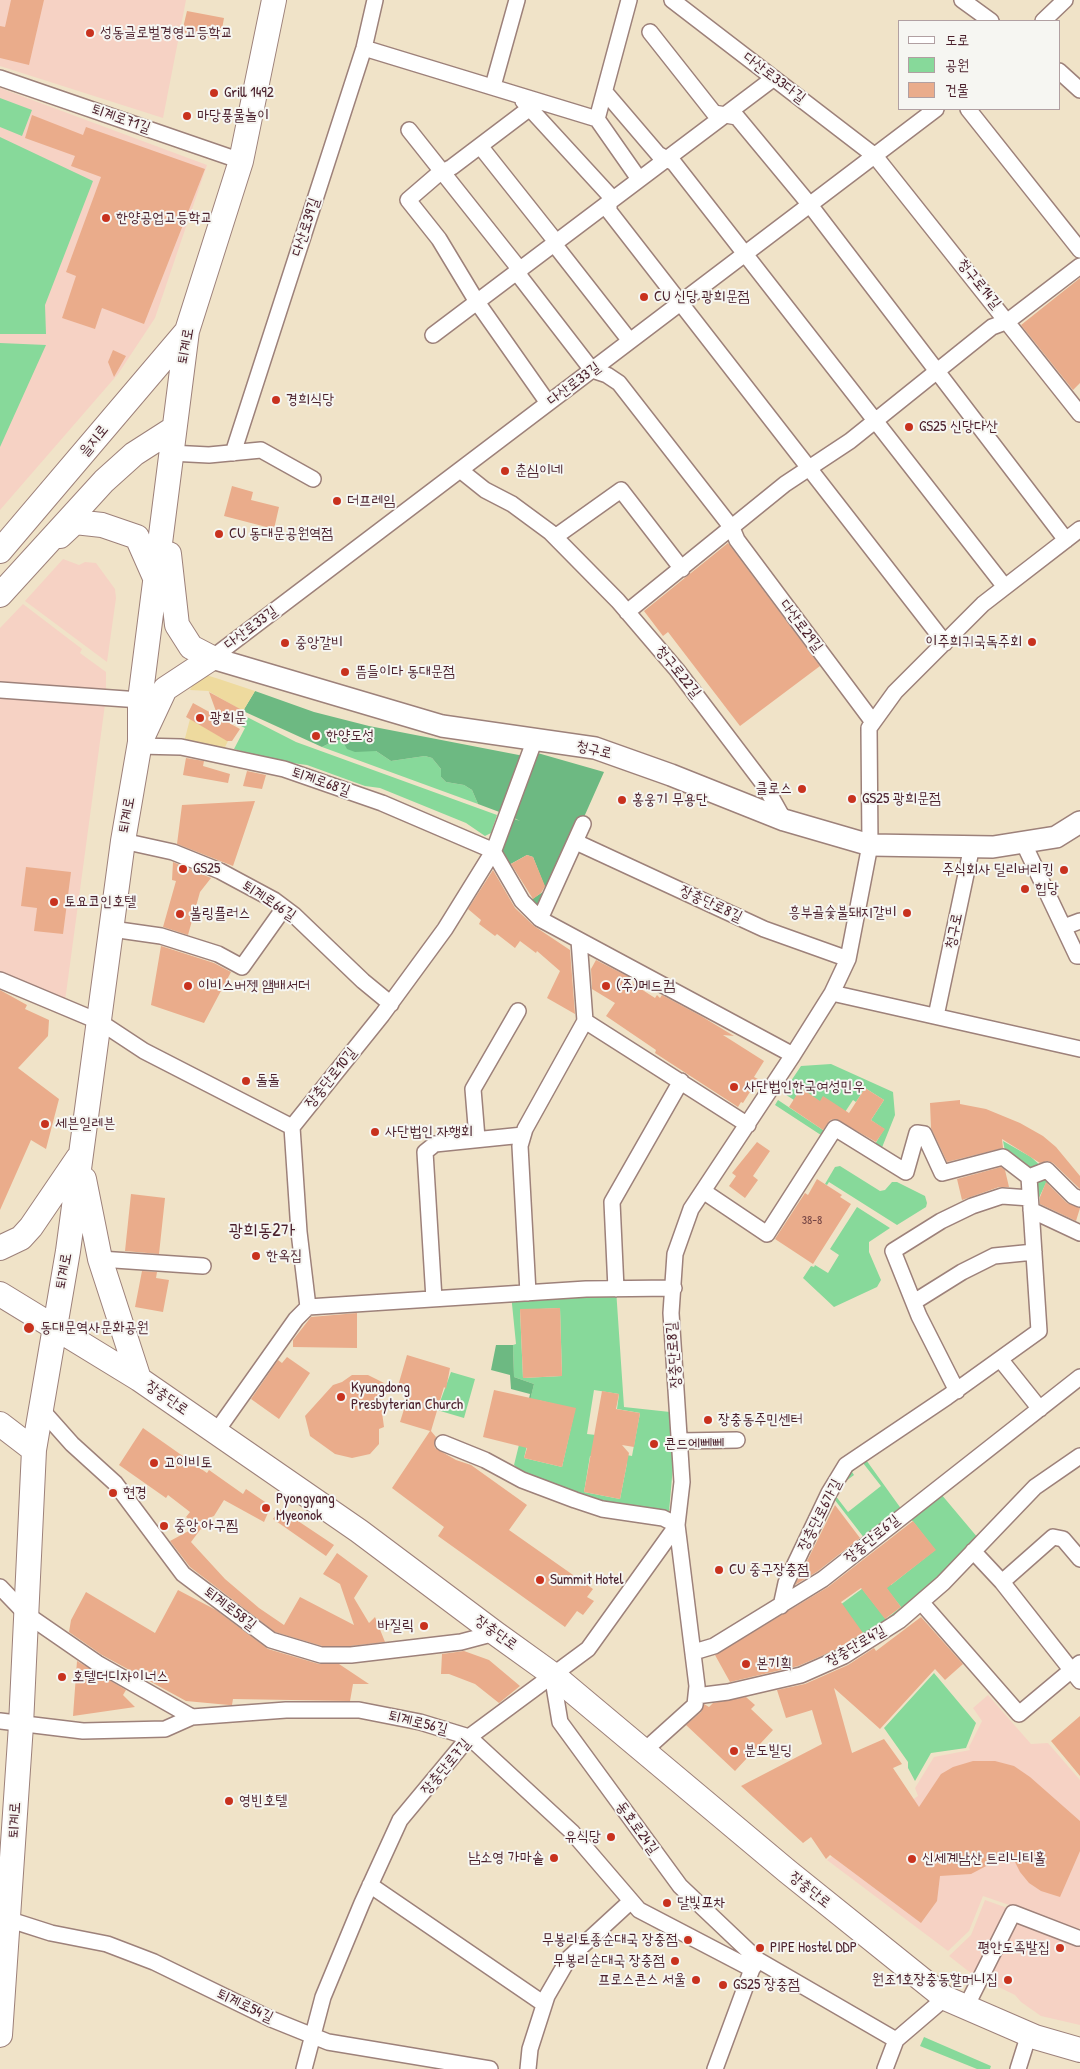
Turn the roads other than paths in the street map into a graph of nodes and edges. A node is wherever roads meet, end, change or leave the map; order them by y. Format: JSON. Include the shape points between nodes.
{"nodes":[{"id":1,"x":274,"y":0,"type":"edge"},
{"id":2,"x":375,"y":0,"type":"edge"},
{"id":3,"x":516,"y":0,"type":"edge"},
{"id":4,"x":629,"y":0,"type":"edge"},
{"id":5,"x":672,"y":0,"type":"edge"},
{"id":6,"x":962,"y":0,"type":"edge"},
{"id":7,"x":1065,"y":0,"type":"edge"},
{"id":8,"x":990,"y":20,"type":"edge"},
{"id":9,"x":1044,"y":20,"type":"edge"},
{"id":10,"x":650,"y":32,"type":"dead end"},
{"id":11,"x":364,"y":48,"type":"junction"},
{"id":12,"x":1060,"y":72,"type":"edge"},
{"id":13,"x":0,"y":78,"type":"edge"},
{"id":14,"x":774,"y":78,"type":"junction"},
{"id":15,"x":493,"y":86,"type":"junction"},
{"id":16,"x":1080,"y":90,"type":"edge"},
{"id":17,"x":605,"y":92,"type":"junction"},
{"id":18,"x":515,"y":93,"type":"junction"},
{"id":19,"x":530,"y":108,"type":"junction"},
{"id":20,"x":935,"y":110,"type":"edge"},
{"id":21,"x":969,"y":110,"type":"edge"},
{"id":22,"x":724,"y":114,"type":"junction"},
{"id":23,"x":597,"y":119,"type":"junction"},
{"id":24,"x":409,"y":130,"type":"dead end"},
{"id":25,"x":480,"y":146,"type":"junction"},
{"id":26,"x":875,"y":156,"type":"junction"},
{"id":27,"x":667,"y":158,"type":"junction"},
{"id":28,"x":241,"y":161,"type":"junction"},
{"id":29,"x":444,"y":171,"type":"junction"},
{"id":30,"x":639,"y":180,"type":"junction"},
{"id":31,"x":611,"y":201,"type":"junction"},
{"id":32,"x":810,"y":205,"type":"junction"},
{"id":33,"x":556,"y":243,"type":"junction"},
{"id":34,"x":1080,"y":250,"type":"edge"},
{"id":35,"x":746,"y":254,"type":"junction"},
{"id":36,"x":1080,"y":266,"type":"edge"},
{"id":37,"x":519,"y":270,"type":"junction"},
{"id":38,"x":477,"y":302,"type":"junction"},
{"id":39,"x":680,"y":303,"type":"junction"},
{"id":40,"x":1008,"y":321,"type":"junction"},
{"id":41,"x":187,"y":331,"type":"junction"},
{"id":42,"x":432,"y":335,"type":"dead end"},
{"id":43,"x":630,"y":341,"type":"junction"},
{"id":44,"x":592,"y":370,"type":"junction"},
{"id":45,"x":938,"y":370,"type":"junction"},
{"id":46,"x":548,"y":403,"type":"junction"},
{"id":47,"x":1080,"y":414,"type":"edge"},
{"id":48,"x":876,"y":420,"type":"junction"},
{"id":49,"x":173,"y":429,"type":"junction"},
{"id":50,"x":170,"y":453,"type":"junction"},
{"id":51,"x":233,"y":453,"type":"junction"},
{"id":52,"x":810,"y":468,"type":"junction"},
{"id":53,"x":460,"y":470,"type":"junction"},
{"id":54,"x":313,"y":479,"type":"dead end"},
{"id":55,"x":165,"y":510,"type":"junction"},
{"id":56,"x":732,"y":528,"type":"junction"},
{"id":57,"x":1080,"y":530,"type":"edge"},
{"id":58,"x":555,"y":537,"type":"junction"},
{"id":59,"x":1066,"y":540,"type":"junction"},
{"id":60,"x":0,"y":551,"type":"edge"},
{"id":61,"x":682,"y":569,"type":"junction"},
{"id":62,"x":156,"y":582,"type":"junction"},
{"id":63,"x":1005,"y":587,"type":"junction"},
{"id":64,"x":5,"y":589,"type":"edge"},
{"id":65,"x":627,"y":612,"type":"junction"},
{"id":66,"x":944,"y":643,"type":"junction"},
{"id":67,"x":212,"y":658,"type":"junction"},
{"id":68,"x":0,"y":690,"type":"edge"},
{"id":69,"x":140,"y":700,"type":"junction"},
{"id":70,"x":873,"y":722,"type":"junction"},
{"id":71,"x":535,"y":739,"type":"junction"},
{"id":72,"x":140,"y":744,"type":"junction"},
{"id":73,"x":784,"y":820,"type":"junction"},
{"id":74,"x":1080,"y":822,"type":"edge"},
{"id":75,"x":583,"y":824,"type":"dead end"},
{"id":76,"x":123,"y":841,"type":"junction"},
{"id":77,"x":576,"y":842,"type":"junction"},
{"id":78,"x":1023,"y":842,"type":"junction"},
{"id":79,"x":870,"y":845,"type":"junction"},
{"id":80,"x":972,"y":846,"type":"junction"},
{"id":81,"x":493,"y":851,"type":"junction"},
{"id":82,"x":284,"y":908,"type":"junction"},
{"id":83,"x":540,"y":919,"type":"junction"},
{"id":84,"x":1080,"y":921,"type":"edge"},
{"id":85,"x":1064,"y":927,"type":"junction"},
{"id":86,"x":112,"y":929,"type":"junction"},
{"id":87,"x":579,"y":940,"type":"junction"},
{"id":88,"x":1080,"y":956,"type":"edge"},
{"id":89,"x":848,"y":959,"type":"junction"},
{"id":90,"x":0,"y":980,"type":"edge"},
{"id":91,"x":832,"y":993,"type":"junction"},
{"id":92,"x":391,"y":1004,"type":"junction"},
{"id":93,"x":518,"y":1011,"type":"dead end"},
{"id":94,"x":936,"y":1016,"type":"junction"},
{"id":95,"x":585,"y":1021,"type":"junction"},
{"id":96,"x":100,"y":1022,"type":"junction"},
{"id":97,"x":1080,"y":1049,"type":"edge"},
{"id":98,"x":793,"y":1055,"type":"junction"},
{"id":99,"x":681,"y":1081,"type":"junction"},
{"id":100,"x":748,"y":1125,"type":"junction"},
{"id":101,"x":292,"y":1127,"type":"junction"},
{"id":102,"x":523,"y":1136,"type":"junction"},
{"id":103,"x":477,"y":1138,"type":"junction"},
{"id":104,"x":80,"y":1155,"type":"junction"},
{"id":105,"x":1029,"y":1177,"type":"junction"},
{"id":106,"x":703,"y":1191,"type":"junction"},
{"id":107,"x":1080,"y":1199,"type":"edge"},
{"id":108,"x":1030,"y":1204,"type":"junction"},
{"id":109,"x":1080,"y":1233,"type":"edge"},
{"id":110,"x":0,"y":1248,"type":"edge"},
{"id":111,"x":1034,"y":1252,"type":"junction"},
{"id":112,"x":100,"y":1259,"type":"junction"},
{"id":113,"x":203,"y":1266,"type":"dead end"},
{"id":114,"x":674,"y":1288,"type":"junction"},
{"id":115,"x":616,"y":1289,"type":"junction"},
{"id":116,"x":528,"y":1293,"type":"junction"},
{"id":117,"x":0,"y":1294,"type":"edge"},
{"id":118,"x":434,"y":1299,"type":"junction"},
{"id":119,"x":914,"y":1302,"type":"junction"},
{"id":120,"x":308,"y":1307,"type":"junction"},
{"id":121,"x":54,"y":1326,"type":"junction"},
{"id":122,"x":1000,"y":1359,"type":"junction"},
{"id":123,"x":1080,"y":1377,"type":"edge"},
{"id":124,"x":139,"y":1379,"type":"junction"},
{"id":125,"x":957,"y":1390,"type":"junction"},
{"id":126,"x":40,"y":1408,"type":"junction"},
{"id":127,"x":1040,"y":1409,"type":"junction"},
{"id":128,"x":0,"y":1424,"type":"edge"},
{"id":129,"x":216,"y":1432,"type":"junction"},
{"id":130,"x":737,"y":1440,"type":"dead end"},
{"id":131,"x":680,"y":1441,"type":"junction"},
{"id":132,"x":443,"y":1443,"type":"dead end"},
{"id":133,"x":34,"y":1450,"type":"junction"},
{"id":134,"x":1080,"y":1456,"type":"edge"},
{"id":135,"x":677,"y":1525,"type":"junction"},
{"id":136,"x":973,"y":1551,"type":"junction"},
{"id":137,"x":1080,"y":1559,"type":"edge"},
{"id":138,"x":1002,"y":1582,"type":"junction"},
{"id":139,"x":0,"y":1587,"type":"edge"},
{"id":140,"x":921,"y":1602,"type":"junction"},
{"id":141,"x":781,"y":1606,"type":"junction"},
{"id":142,"x":26,"y":1614,"type":"junction"},
{"id":143,"x":494,"y":1633,"type":"junction"},
{"id":144,"x":694,"y":1652,"type":"junction"},
{"id":145,"x":1077,"y":1672,"type":"edge"},
{"id":146,"x":552,"y":1674,"type":"junction"},
{"id":147,"x":696,"y":1696,"type":"junction"},
{"id":148,"x":192,"y":1717,"type":"junction"},
{"id":149,"x":10,"y":1723,"type":"edge"},
{"id":150,"x":470,"y":1737,"type":"junction"},
{"id":151,"x":645,"y":1750,"type":"junction"},
{"id":152,"x":370,"y":1885,"type":"junction"},
{"id":153,"x":631,"y":1901,"type":"junction"},
{"id":154,"x":4,"y":1917,"type":"edge"},
{"id":155,"x":1078,"y":1938,"type":"dead end"},
{"id":156,"x":755,"y":1965,"type":"junction"},
{"id":157,"x":944,"y":1998,"type":"junction"},
{"id":158,"x":544,"y":2004,"type":"junction"},
{"id":159,"x":966,"y":2007,"type":"junction"},
{"id":160,"x":1029,"y":2034,"type":"junction"},
{"id":161,"x":0,"y":2035,"type":"edge"},
{"id":162,"x":313,"y":2036,"type":"junction"},
{"id":163,"x":896,"y":2040,"type":"junction"},
{"id":164,"x":1080,"y":2050,"type":"edge"},
{"id":165,"x":304,"y":2069,"type":"edge"},
{"id":166,"x":490,"y":2069,"type":"edge"},
{"id":167,"x":528,"y":2069,"type":"edge"},
{"id":168,"x":715,"y":2069,"type":"edge"},
{"id":169,"x":885,"y":2069,"type":"edge"},
{"id":170,"x":1018,"y":2069,"type":"edge"}],
"edges":[{"from":1,"to":28,"type":"main road","name":"퇴계로"},
{"from":2,"to":11,"type":"street","name":"다산로39길"},
{"from":3,"to":15,"type":"street"},
{"from":4,"to":17,"type":"street"},
{"from":5,"to":14,"type":"street","name":"다산로33다길"},
{"from":6,"to":8,"type":"street"},
{"from":7,"to":9,"type":"street"},
{"from":10,"to":22,"type":"street","via":[[714,112]]},
{"from":11,"to":15,"type":"street"},
{"from":11,"to":51,"type":"street","name":"다산로39길"},
{"from":12,"to":16,"type":"street"},
{"from":13,"to":28,"type":"street","name":"퇴계로71길"},
{"from":14,"to":22,"type":"street"},
{"from":14,"to":26,"type":"street","name":"다산로33다길"},
{"from":15,"to":18,"type":"street"},
{"from":17,"to":23,"type":"street"},
{"from":17,"to":27,"type":"street","via":[[658,154]]},
{"from":18,"to":19,"type":"street"},
{"from":18,"to":23,"type":"street"},
{"from":19,"to":25,"type":"street"},
{"from":19,"to":31,"type":"street"},
{"from":20,"to":26,"type":"street","name":"다산로33길"},
{"from":21,"to":34,"type":"street"},
{"from":22,"to":27,"type":"street"},
{"from":22,"to":32,"type":"street","via":[[737,117]]},
{"from":23,"to":30,"type":"street"},
{"from":24,"to":29,"type":"street"},
{"from":25,"to":29,"type":"street"},
{"from":25,"to":33,"type":"street"},
{"from":26,"to":32,"type":"street","name":"다산로33길"},
{"from":26,"to":40,"type":"street","name":"청구로14길"},
{"from":27,"to":30,"type":"street"},
{"from":27,"to":35,"type":"street","via":[[674,162]]},
{"from":28,"to":41,"type":"main road","name":"퇴계로"},
{"from":29,"to":37,"type":"street"},
{"from":29,"to":38,"type":"street","via":[[408,200],[439,239]]},
{"from":30,"to":31,"type":"street"},
{"from":31,"to":33,"type":"street"},
{"from":31,"to":39,"type":"street","via":[[609,211]]},
{"from":32,"to":35,"type":"street","name":"다산로33길"},
{"from":32,"to":45,"type":"street"},
{"from":33,"to":37,"type":"street"},
{"from":33,"to":43,"type":"street"},
{"from":35,"to":39,"type":"street","name":"다산로33길"},
{"from":35,"to":48,"type":"street"},
{"from":36,"to":40,"type":"street"},
{"from":37,"to":38,"type":"street"},
{"from":37,"to":44,"type":"street","via":[[520,278]]},
{"from":38,"to":42,"type":"street"},
{"from":38,"to":46,"type":"street"},
{"from":39,"to":43,"type":"street","name":"다산로33길"},
{"from":39,"to":52,"type":"street"},
{"from":40,"to":45,"type":"street","via":[[992,327]]},
{"from":40,"to":47,"type":"street","name":"청구로14길"},
{"from":41,"to":49,"type":"main road","name":"퇴계로"},
{"from":41,"to":60,"type":"main road","name":"을지로"},
{"from":43,"to":44,"type":"street","name":"다산로33길"},
{"from":44,"to":46,"type":"street","name":"다산로33길"},
{"from":44,"to":56,"type":"street","name":"다산로29길","via":[[619,383]]},
{"from":45,"to":48,"type":"street"},
{"from":45,"to":59,"type":"street"},
{"from":46,"to":53,"type":"street","name":"다산로33길"},
{"from":48,"to":52,"type":"street"},
{"from":48,"to":63,"type":"street"},
{"from":49,"to":50,"type":"main road","name":"퇴계로"},
{"from":49,"to":64,"type":"main road","via":[[134,454],[104,481]]},
{"from":50,"to":51,"type":"street"},
{"from":50,"to":55,"type":"main road","name":"퇴계로"},
{"from":51,"to":54,"type":"street","via":[[262,450]]},
{"from":52,"to":56,"type":"street","via":[[785,484]]},
{"from":52,"to":66,"type":"street"},
{"from":53,"to":58,"type":"street","name":"청구로22길"},
{"from":53,"to":67,"type":"street","name":"다산로33길"},
{"from":55,"to":62,"type":"main road","name":"퇴계로"},
{"from":55,"to":67,"type":"main road","via":[[177,625],[191,647]]},
{"from":56,"to":61,"type":"street"},
{"from":56,"to":70,"type":"street","name":"다산로29길","via":[[737,540]]},
{"from":57,"to":59,"type":"street"},
{"from":58,"to":61,"type":"street","via":[[621,490]]},
{"from":58,"to":65,"type":"street","name":"청구로22길"},
{"from":59,"to":63,"type":"street"},
{"from":61,"to":65,"type":"street"},
{"from":62,"to":64,"type":"main road","via":[[137,537],[75,522]]},
{"from":62,"to":69,"type":"main road","name":"퇴계로"},
{"from":63,"to":66,"type":"street"},
{"from":65,"to":73,"type":"street","name":"청구로22길","via":[[677,670],[765,786]]},
{"from":66,"to":70,"type":"street","via":[[895,692]]},
{"from":67,"to":71,"type":"street","name":"청구로","via":[[442,726]]},
{"from":67,"to":72,"type":"main road","via":[[165,689]]},
{"from":68,"to":69,"type":"street"},
{"from":69,"to":72,"type":"main road","name":"퇴계로"},
{"from":70,"to":79,"type":"street","via":[[869,728]]},
{"from":71,"to":73,"type":"street","name":"청구로","via":[[595,748]]},
{"from":71,"to":81,"type":"street","name":"장충단로10길"},
{"from":72,"to":76,"type":"main road","name":"퇴계로"},
{"from":72,"to":81,"type":"street","name":"퇴계로68길","via":[[181,747],[284,769],[382,803]]},
{"from":73,"to":79,"type":"street","name":"청구로"},
{"from":74,"to":78,"type":"street","name":"청구로","via":[[1056,837]]},
{"from":75,"to":77,"type":"street"},
{"from":76,"to":82,"type":"street","name":"퇴계로66길","via":[[173,852],[220,870]]},
{"from":76,"to":86,"type":"main road","name":"퇴계로"},
{"from":77,"to":83,"type":"street"},
{"from":77,"to":89,"type":"street","name":"장충단로8길","via":[[764,928]]},
{"from":78,"to":80,"type":"street","name":"청구로","via":[[993,847]]},
{"from":78,"to":85,"type":"street"},
{"from":79,"to":80,"type":"street","name":"청구로"},
{"from":79,"to":89,"type":"street","name":"장충단로8길"},
{"from":80,"to":94,"type":"street","name":"청구로"},
{"from":81,"to":83,"type":"street","via":[[522,901]]},
{"from":81,"to":92,"type":"street","name":"장충단로10길","via":[[445,929]]},
{"from":82,"to":86,"type":"street","via":[[242,967],[218,954],[161,936]]},
{"from":82,"to":92,"type":"street","name":"퇴계로66길"},
{"from":83,"to":87,"type":"street"},
{"from":84,"to":85,"type":"street"},
{"from":85,"to":88,"type":"street","via":[[1077,956]]},
{"from":86,"to":96,"type":"main road","name":"퇴계로"},
{"from":87,"to":95,"type":"street"},
{"from":87,"to":98,"type":"street"},
{"from":89,"to":91,"type":"street","name":"장충단로8길"},
{"from":90,"to":96,"type":"street"},
{"from":91,"to":94,"type":"street"},
{"from":91,"to":98,"type":"street","name":"장충단로8길"},
{"from":92,"to":101,"type":"street","name":"장충단로10길"},
{"from":93,"to":103,"type":"street","via":[[473,1089]]},
{"from":94,"to":97,"type":"street"},
{"from":95,"to":99,"type":"street"},
{"from":95,"to":102,"type":"street"},
{"from":96,"to":101,"type":"street","via":[[144,1051]]},
{"from":96,"to":104,"type":"main road","name":"퇴계로"},
{"from":98,"to":100,"type":"street","name":"장충단로8길"},
{"from":99,"to":100,"type":"street"},
{"from":99,"to":115,"type":"street","via":[[612,1202]]},
{"from":100,"to":106,"type":"street","name":"장충단로8길"},
{"from":101,"to":120,"type":"street"},
{"from":102,"to":103,"type":"street"},
{"from":102,"to":116,"type":"street","via":[[520,1146]]},
{"from":103,"to":118,"type":"street","via":[[435,1144],[425,1152]]},
{"from":104,"to":110,"type":"main road","via":[[31,1227],[21,1238]]},
{"from":104,"to":112,"type":"main road"},
{"from":104,"to":121,"type":"main road","name":"퇴계로","via":[[68,1251]]},
{"from":105,"to":106,"type":"street","via":[[1003,1157],[942,1173],[924,1134],[916,1133],[906,1172],[835,1128],[767,1234]]},
{"from":105,"to":107,"type":"street","via":[[1047,1170]]},
{"from":105,"to":108,"type":"street","name":"장충단로6가길"},
{"from":106,"to":114,"type":"street","name":"장충단로8길","via":[[691,1209],[675,1254]]},
{"from":108,"to":109,"type":"street"},
{"from":108,"to":111,"type":"street","name":"장충단로6가길"},
{"from":108,"to":119,"type":"street","via":[[1002,1196],[972,1206],[893,1251]]},
{"from":111,"to":119,"type":"street","via":[[994,1256]]},
{"from":111,"to":122,"type":"street","name":"장충단로6가길","via":[[1039,1331]]},
{"from":112,"to":113,"type":"street"},
{"from":112,"to":124,"type":"main road"},
{"from":114,"to":115,"type":"street"},
{"from":114,"to":131,"type":"street","name":"장충단로8길","via":[[671,1313]]},
{"from":115,"to":116,"type":"street"},
{"from":116,"to":118,"type":"street"},
{"from":117,"to":121,"type":"main road","name":"장충단로"},
{"from":118,"to":120,"type":"street"},
{"from":119,"to":125,"type":"street"},
{"from":120,"to":129,"type":"street","via":[[296,1319]]},
{"from":121,"to":124,"type":"main road","name":"장충단로"},
{"from":121,"to":126,"type":"main road","name":"퇴계로"},
{"from":122,"to":125,"type":"street","name":"장충단로6가길"},
{"from":122,"to":127,"type":"street"},
{"from":123,"to":127,"type":"street","name":"장충단로6길"},
{"from":124,"to":129,"type":"main road","name":"장충단로"},
{"from":125,"to":141,"type":"street","name":"장충단로6가길","via":[[846,1465],[786,1583]]},
{"from":126,"to":133,"type":"main road","name":"퇴계로"},
{"from":126,"to":143,"type":"street","name":"퇴계로58길","via":[[72,1444],[115,1483],[183,1574],[271,1640],[321,1655],[352,1655],[461,1642]]},
{"from":127,"to":141,"type":"street","name":"장충단로6길","via":[[823,1579]]},
{"from":128,"to":133,"type":"main road"},
{"from":129,"to":143,"type":"main road","name":"장충단로","via":[[359,1531]]},
{"from":130,"to":131,"type":"street"},
{"from":131,"to":135,"type":"street","name":"장충단로8길","via":[[682,1482]]},
{"from":132,"to":135,"type":"street","via":[[574,1500],[602,1509],[663,1518]]},
{"from":133,"to":142,"type":"main road","name":"퇴계로"},
{"from":134,"to":136,"type":"street","name":"장충단로4길","via":[[1035,1487]]},
{"from":135,"to":144,"type":"street","name":"장충단로8길"},
{"from":135,"to":146,"type":"street","name":"장충단로8길","via":[[588,1649]]},
{"from":136,"to":138,"type":"street"},
{"from":136,"to":140,"type":"street","name":"장충단로4길"},
{"from":137,"to":138,"type":"street","via":[[1063,1539],[1053,1537]]},
{"from":138,"to":145,"type":"street"},
{"from":139,"to":142,"type":"street"},
{"from":140,"to":145,"type":"street","via":[[1019,1714]]},
{"from":140,"to":147,"type":"street","name":"장충단로4길","via":[[899,1621],[844,1656],[810,1671],[728,1692]]},
{"from":141,"to":144,"type":"street","name":"장충단로6길","via":[[714,1646]]},
{"from":142,"to":148,"type":"street","via":[[97,1663]]},
{"from":142,"to":149,"type":"main road","name":"퇴계로"},
{"from":143,"to":146,"type":"main road","name":"장충단로"},
{"from":144,"to":147,"type":"street","name":"장충단로8길"},
{"from":146,"to":150,"type":"street","name":"장충단로7길"},
{"from":146,"to":151,"type":"main road","name":"장충단로"},
{"from":146,"to":156,"type":"street","name":"동호로24길","via":[[560,1722],[680,1886]]},
{"from":147,"to":151,"type":"street","via":[[695,1705]]},
{"from":148,"to":149,"type":"street","via":[[165,1729],[83,1731]]},
{"from":148,"to":150,"type":"street","name":"퇴계로56길","via":[[286,1710],[359,1710],[420,1722]]},
{"from":149,"to":154,"type":"main road","name":"퇴계로"},
{"from":150,"to":152,"type":"street","name":"장충단로7길","via":[[400,1820]]},
{"from":150,"to":153,"type":"street","name":"퇴계로56길","via":[[572,1832]]},
{"from":151,"to":157,"type":"main road","name":"장충단로"},
{"from":152,"to":158,"type":"street"},
{"from":152,"to":162,"type":"street","name":"장충단로7길","via":[[323,1997]]},
{"from":153,"to":156,"type":"street","name":"퇴계로56길","via":[[639,1910]]},
{"from":153,"to":158,"type":"street","via":[[569,1958]]},
{"from":154,"to":161,"type":"main road","name":"퇴계로"},
{"from":154,"to":162,"type":"street","name":"퇴계로54길","via":[[51,1933],[115,1947],[154,1962]]},
{"from":155,"to":159,"type":"street","via":[[1013,1913]]},
{"from":156,"to":163,"type":"street","name":"동호로24길"},
{"from":156,"to":168,"type":"street"},
{"from":157,"to":159,"type":"main road","name":"장충단로"},
{"from":157,"to":163,"type":"street"},
{"from":158,"to":167,"type":"street","via":[[530,2049]]},
{"from":159,"to":160,"type":"main road","name":"장충단로"},
{"from":160,"to":164,"type":"main road","name":"장충단로"},
{"from":160,"to":170,"type":"street"},
{"from":162,"to":165,"type":"street","name":"장충단로7길"},
{"from":162,"to":166,"type":"street","name":"퇴계로54길","via":[[328,2042]]},
{"from":163,"to":169,"type":"street"}]}
